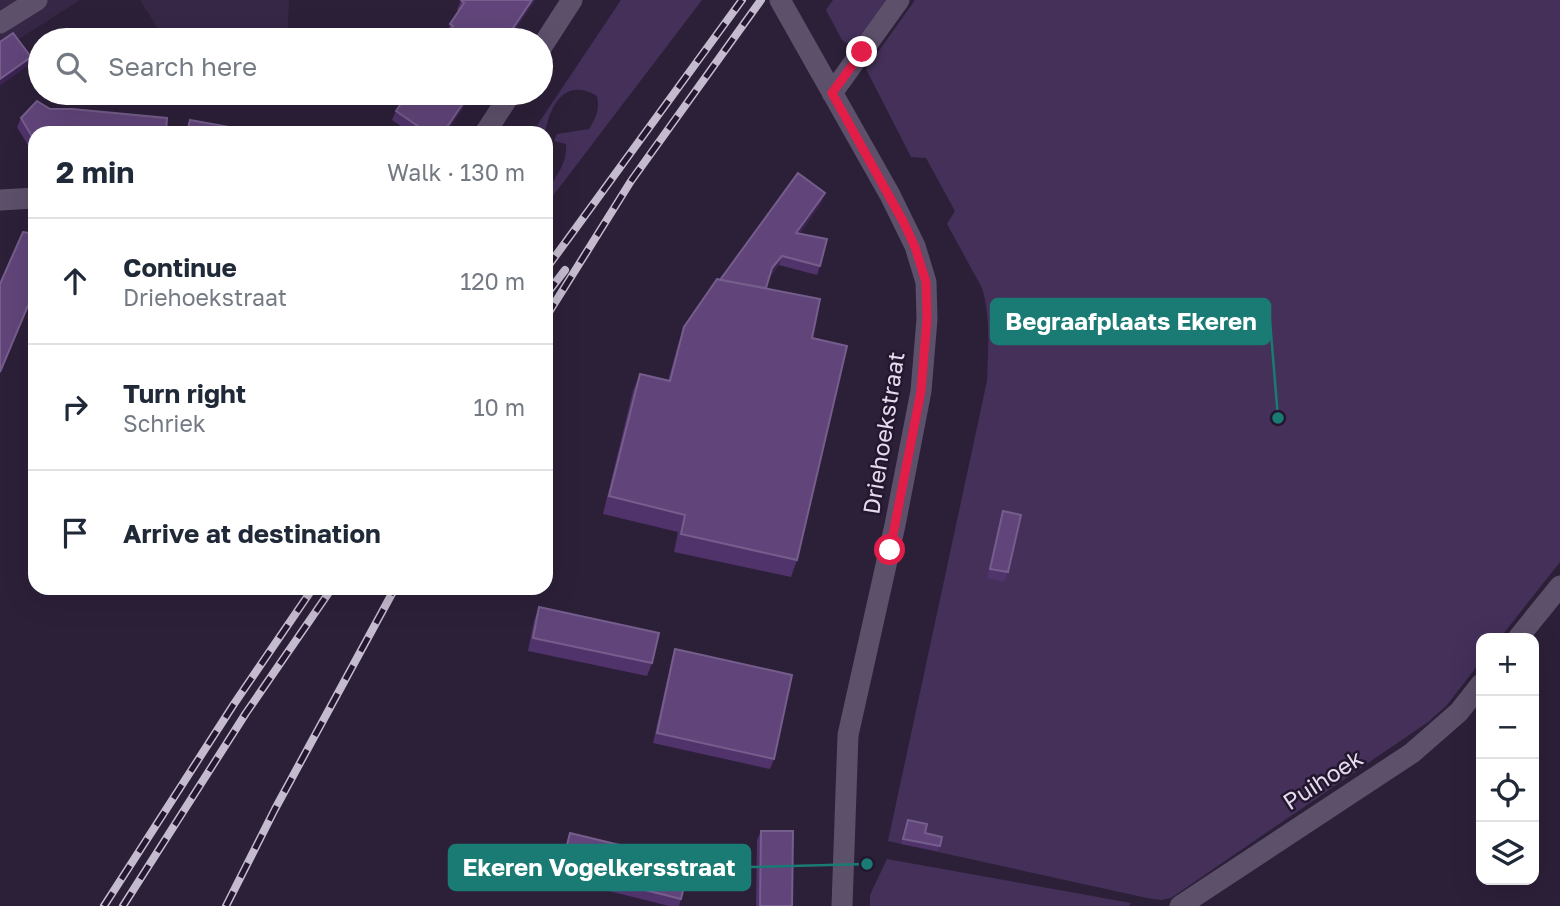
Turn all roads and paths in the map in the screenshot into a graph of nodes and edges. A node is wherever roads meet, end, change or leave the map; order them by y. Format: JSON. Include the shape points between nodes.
{"nodes":[{"id":1,"x":37,"y":0,"type":"edge"},
{"id":2,"x":572,"y":0,"type":"edge"},
{"id":3,"x":780,"y":0,"type":"edge"},
{"id":4,"x":899,"y":0,"type":"edge"},
{"id":5,"x":0,"y":23,"type":"edge"},
{"id":6,"x":553,"y":29,"type":"edge"},
{"id":7,"x":832,"y":93,"type":"junction"},
{"id":8,"x":503,"y":105,"type":"edge"},
{"id":9,"x":490,"y":126,"type":"edge"},
{"id":10,"x":28,"y":198,"type":"edge"},
{"id":11,"x":0,"y":200,"type":"edge"},
{"id":12,"x":1560,"y":586,"type":"edge"},
{"id":13,"x":1522,"y":633,"type":"edge"},
{"id":14,"x":1476,"y":690,"type":"edge"},
{"id":15,"x":842,"y":906,"type":"edge"},
{"id":16,"x":1180,"y":906,"type":"edge"}],
"edges":[{"from":1,"to":5,"type":"street"},
{"from":2,"to":6,"type":"street"},
{"from":3,"to":7,"type":"street","name":"Driehoekstraat"},
{"from":4,"to":7,"type":"street"},
{"from":7,"to":15,"type":"street","name":"Driehoekstraat","via":[[915,247],[926,282],[927,319],[921,391],[903,487],[848,735]]},
{"from":8,"to":9,"type":"street"},
{"from":10,"to":11,"type":"street"},
{"from":12,"to":13,"type":"street"},
{"from":14,"to":16,"type":"street","name":"Puihoek","via":[[1459,712],[1412,753]]}]}
